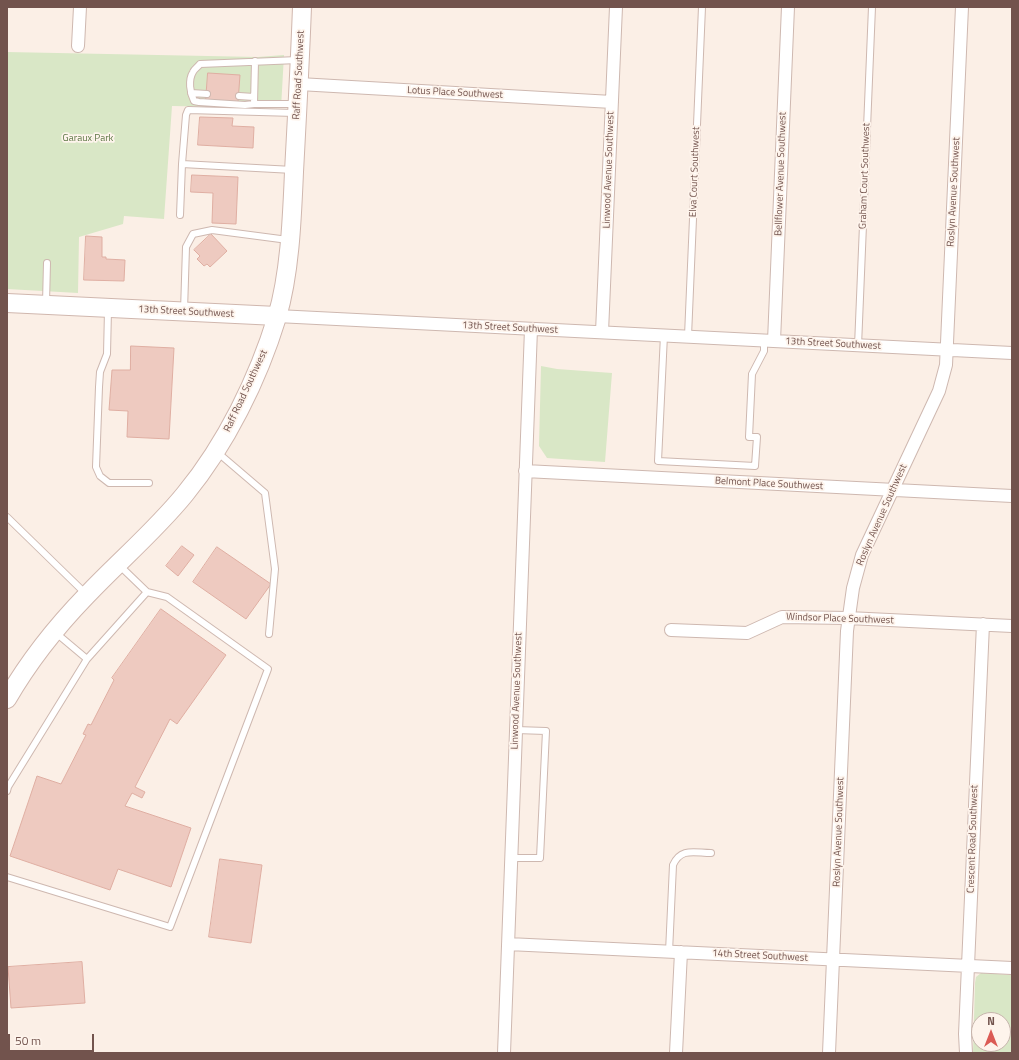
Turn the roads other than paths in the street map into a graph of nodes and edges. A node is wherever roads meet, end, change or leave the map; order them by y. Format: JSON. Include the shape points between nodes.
{"nodes":[{"id":1,"x":80,"y":7,"type":"edge"},
{"id":2,"x":302,"y":7,"type":"edge"},
{"id":3,"x":616,"y":7,"type":"edge"},
{"id":4,"x":702,"y":7,"type":"edge"},
{"id":5,"x":788,"y":7,"type":"edge"},
{"id":6,"x":872,"y":7,"type":"edge"},
{"id":7,"x":962,"y":7,"type":"edge"},
{"id":8,"x":78,"y":46,"type":"dead end"},
{"id":9,"x":300,"y":60,"type":"junction"},
{"id":10,"x":255,"y":61,"type":"junction"},
{"id":11,"x":299,"y":84,"type":"junction"},
{"id":12,"x":191,"y":93,"type":"junction"},
{"id":13,"x":206,"y":94,"type":"dead end"},
{"id":14,"x":239,"y":96,"type":"dead end"},
{"id":15,"x":254,"y":100,"type":"junction"},
{"id":16,"x":612,"y":102,"type":"junction"},
{"id":17,"x":297,"y":109,"type":"junction"},
{"id":18,"x":182,"y":164,"type":"junction"},
{"id":19,"x":294,"y":171,"type":"junction"},
{"id":20,"x":180,"y":215,"type":"dead end"},
{"id":21,"x":290,"y":241,"type":"junction"},
{"id":22,"x":47,"y":263,"type":"dead end"},
{"id":23,"x":7,"y":303,"type":"edge"},
{"id":24,"x":46,"y":305,"type":"junction"},
{"id":25,"x":108,"y":308,"type":"junction"},
{"id":26,"x":184,"y":312,"type":"junction"},
{"id":27,"x":277,"y":316,"type":"junction"},
{"id":28,"x":531,"y":329,"type":"junction"},
{"id":29,"x":602,"y":332,"type":"junction"},
{"id":30,"x":664,"y":335,"type":"junction"},
{"id":31,"x":688,"y":336,"type":"junction"},
{"id":32,"x":769,"y":341,"type":"junction"},
{"id":33,"x":858,"y":346,"type":"junction"},
{"id":34,"x":947,"y":350,"type":"junction"},
{"id":35,"x":1012,"y":353,"type":"edge"},
{"id":36,"x":216,"y":451,"type":"junction"},
{"id":37,"x":525,"y":471,"type":"junction"},
{"id":38,"x":149,"y":483,"type":"dead end"},
{"id":39,"x":893,"y":491,"type":"junction"},
{"id":40,"x":1012,"y":496,"type":"edge"},
{"id":41,"x":7,"y":517,"type":"edge"},
{"id":42,"x":118,"y":564,"type":"junction"},
{"id":43,"x":147,"y":592,"type":"junction"},
{"id":44,"x":87,"y":595,"type":"junction"},
{"id":45,"x":848,"y":618,"type":"junction"},
{"id":46,"x":982,"y":624,"type":"junction"},
{"id":47,"x":1012,"y":626,"type":"edge"},
{"id":48,"x":671,"y":630,"type":"dead end"},
{"id":49,"x":54,"y":632,"type":"junction"},
{"id":50,"x":269,"y":634,"type":"dead end"},
{"id":51,"x":87,"y":659,"type":"junction"},
{"id":52,"x":7,"y":699,"type":"edge"},
{"id":53,"x":516,"y":730,"type":"junction"},
{"id":54,"x":7,"y":788,"type":"edge"},
{"id":55,"x":711,"y":853,"type":"dead end"},
{"id":56,"x":511,"y":858,"type":"junction"},
{"id":57,"x":7,"y":877,"type":"edge"},
{"id":58,"x":508,"y":944,"type":"junction"},
{"id":59,"x":675,"y":952,"type":"junction"},
{"id":60,"x":834,"y":960,"type":"junction"},
{"id":61,"x":968,"y":966,"type":"junction"},
{"id":62,"x":1012,"y":968,"type":"edge"},
{"id":63,"x":504,"y":1053,"type":"edge"},
{"id":64,"x":676,"y":1053,"type":"edge"},
{"id":65,"x":829,"y":1053,"type":"edge"},
{"id":66,"x":966,"y":1053,"type":"edge"}],
"edges":[{"from":1,"to":8,"type":"street"},
{"from":2,"to":9,"type":"main road","name":"Raff Road Southwest"},
{"from":3,"to":16,"type":"street","name":"Linwood Avenue Southwest"},
{"from":4,"to":31,"type":"lane","name":"Elva Court Southwest"},
{"from":5,"to":32,"type":"street","name":"Bellflower Avenue Southwest"},
{"from":6,"to":33,"type":"lane","name":"Graham Court Southwest"},
{"from":7,"to":34,"type":"street","name":"Roslyn Avenue Southwest"},
{"from":9,"to":10,"type":"lane"},
{"from":9,"to":11,"type":"main road","name":"Raff Road Southwest"},
{"from":10,"to":12,"type":"lane","via":[[200,64],[193,71],[190,80]]},
{"from":10,"to":15,"type":"lane"},
{"from":11,"to":16,"type":"street","name":"Lotus Place Southwest"},
{"from":11,"to":17,"type":"main road","name":"Raff Road Southwest"},
{"from":12,"to":13,"type":"lane"},
{"from":12,"to":15,"type":"lane","via":[[194,101],[199,102],[244,106]]},
{"from":14,"to":15,"type":"lane"},
{"from":15,"to":17,"type":"lane"},
{"from":16,"to":29,"type":"street","name":"Linwood Avenue Southwest"},
{"from":17,"to":18,"type":"lane","via":[[188,110]]},
{"from":17,"to":19,"type":"main road","name":"Raff Road Southwest"},
{"from":18,"to":19,"type":"lane"},
{"from":18,"to":20,"type":"lane"},
{"from":19,"to":21,"type":"main road","name":"Raff Road Southwest"},
{"from":21,"to":26,"type":"lane","via":[[212,230],[193,234],[186,247]]},
{"from":21,"to":27,"type":"main road","name":"Raff Road Southwest"},
{"from":22,"to":24,"type":"lane"},
{"from":23,"to":24,"type":"main road","name":"13th Street Southwest"},
{"from":24,"to":25,"type":"main road","name":"13th Street Southwest"},
{"from":25,"to":26,"type":"main road","name":"13th Street Southwest"},
{"from":25,"to":38,"type":"lane","via":[[107,354],[100,372],[96,467],[100,476],[109,483]]},
{"from":26,"to":27,"type":"main road","name":"13th Street Southwest"},
{"from":27,"to":28,"type":"street","name":"13th Street Southwest"},
{"from":27,"to":36,"type":"main road","name":"Raff Road Southwest","via":[[252,382]]},
{"from":28,"to":29,"type":"street","name":"13th Street Southwest"},
{"from":28,"to":37,"type":"street","name":"Linwood Avenue Southwest"},
{"from":29,"to":30,"type":"street","name":"13th Street Southwest"},
{"from":30,"to":31,"type":"street","name":"13th Street Southwest"},
{"from":30,"to":32,"type":"lane","via":[[658,461],[755,466],[757,438],[749,437],[752,374]]},
{"from":31,"to":32,"type":"street","name":"13th Street Southwest"},
{"from":32,"to":33,"type":"street","name":"13th Street Southwest"},
{"from":33,"to":34,"type":"street","name":"13th Street Southwest"},
{"from":34,"to":35,"type":"street","name":"13th Street Southwest"},
{"from":34,"to":39,"type":"street","name":"Roslyn Avenue Southwest","via":[[945,371],[939,391]]},
{"from":36,"to":42,"type":"main road","name":"Raff Road Southwest","via":[[169,513]]},
{"from":36,"to":50,"type":"lane","via":[[265,493],[275,569]]},
{"from":37,"to":39,"type":"street","name":"Belmont Place Southwest"},
{"from":37,"to":53,"type":"street","name":"Linwood Avenue Southwest"},
{"from":39,"to":40,"type":"street","name":"Belmont Place Southwest"},
{"from":39,"to":45,"type":"street","name":"Roslyn Avenue Southwest","via":[[862,555]]},
{"from":41,"to":44,"type":"lane"},
{"from":42,"to":43,"type":"lane"},
{"from":42,"to":44,"type":"main road","name":"Raff Road Southwest"},
{"from":43,"to":51,"type":"lane"},
{"from":43,"to":57,"type":"lane","via":[[167,597],[268,669],[170,927]]},
{"from":44,"to":49,"type":"main road","name":"Raff Road Southwest"},
{"from":45,"to":46,"type":"street","name":"Windsor Place Southwest"},
{"from":45,"to":48,"type":"street","name":"Windsor Place Southwest","via":[[782,616],[747,633]]},
{"from":45,"to":60,"type":"street","name":"Roslyn Avenue Southwest"},
{"from":46,"to":47,"type":"street","name":"Windsor Place Southwest"},
{"from":46,"to":61,"type":"street","name":"Crescent Road Southwest"},
{"from":49,"to":51,"type":"lane"},
{"from":49,"to":52,"type":"main road","name":"Raff Road Southwest","via":[[29,664]]},
{"from":51,"to":54,"type":"lane"},
{"from":53,"to":56,"type":"street","name":"Linwood Avenue Southwest"},
{"from":53,"to":56,"type":"lane","via":[[546,731],[540,858]]},
{"from":55,"to":59,"type":"lane","via":[[681,853],[673,865]]},
{"from":56,"to":58,"type":"street","name":"Linwood Avenue Southwest"},
{"from":58,"to":59,"type":"street","name":"14th Street Southwest"},
{"from":58,"to":63,"type":"street","name":"Linwood Avenue Southwest"},
{"from":59,"to":60,"type":"street","name":"14th Street Southwest"},
{"from":59,"to":64,"type":"street"},
{"from":60,"to":61,"type":"street","name":"14th Street Southwest"},
{"from":60,"to":65,"type":"street","name":"Roslyn Avenue Southwest"},
{"from":61,"to":62,"type":"street","name":"14th Street Southwest"},
{"from":61,"to":66,"type":"street","name":"Crescent Road Southwest"}]}
